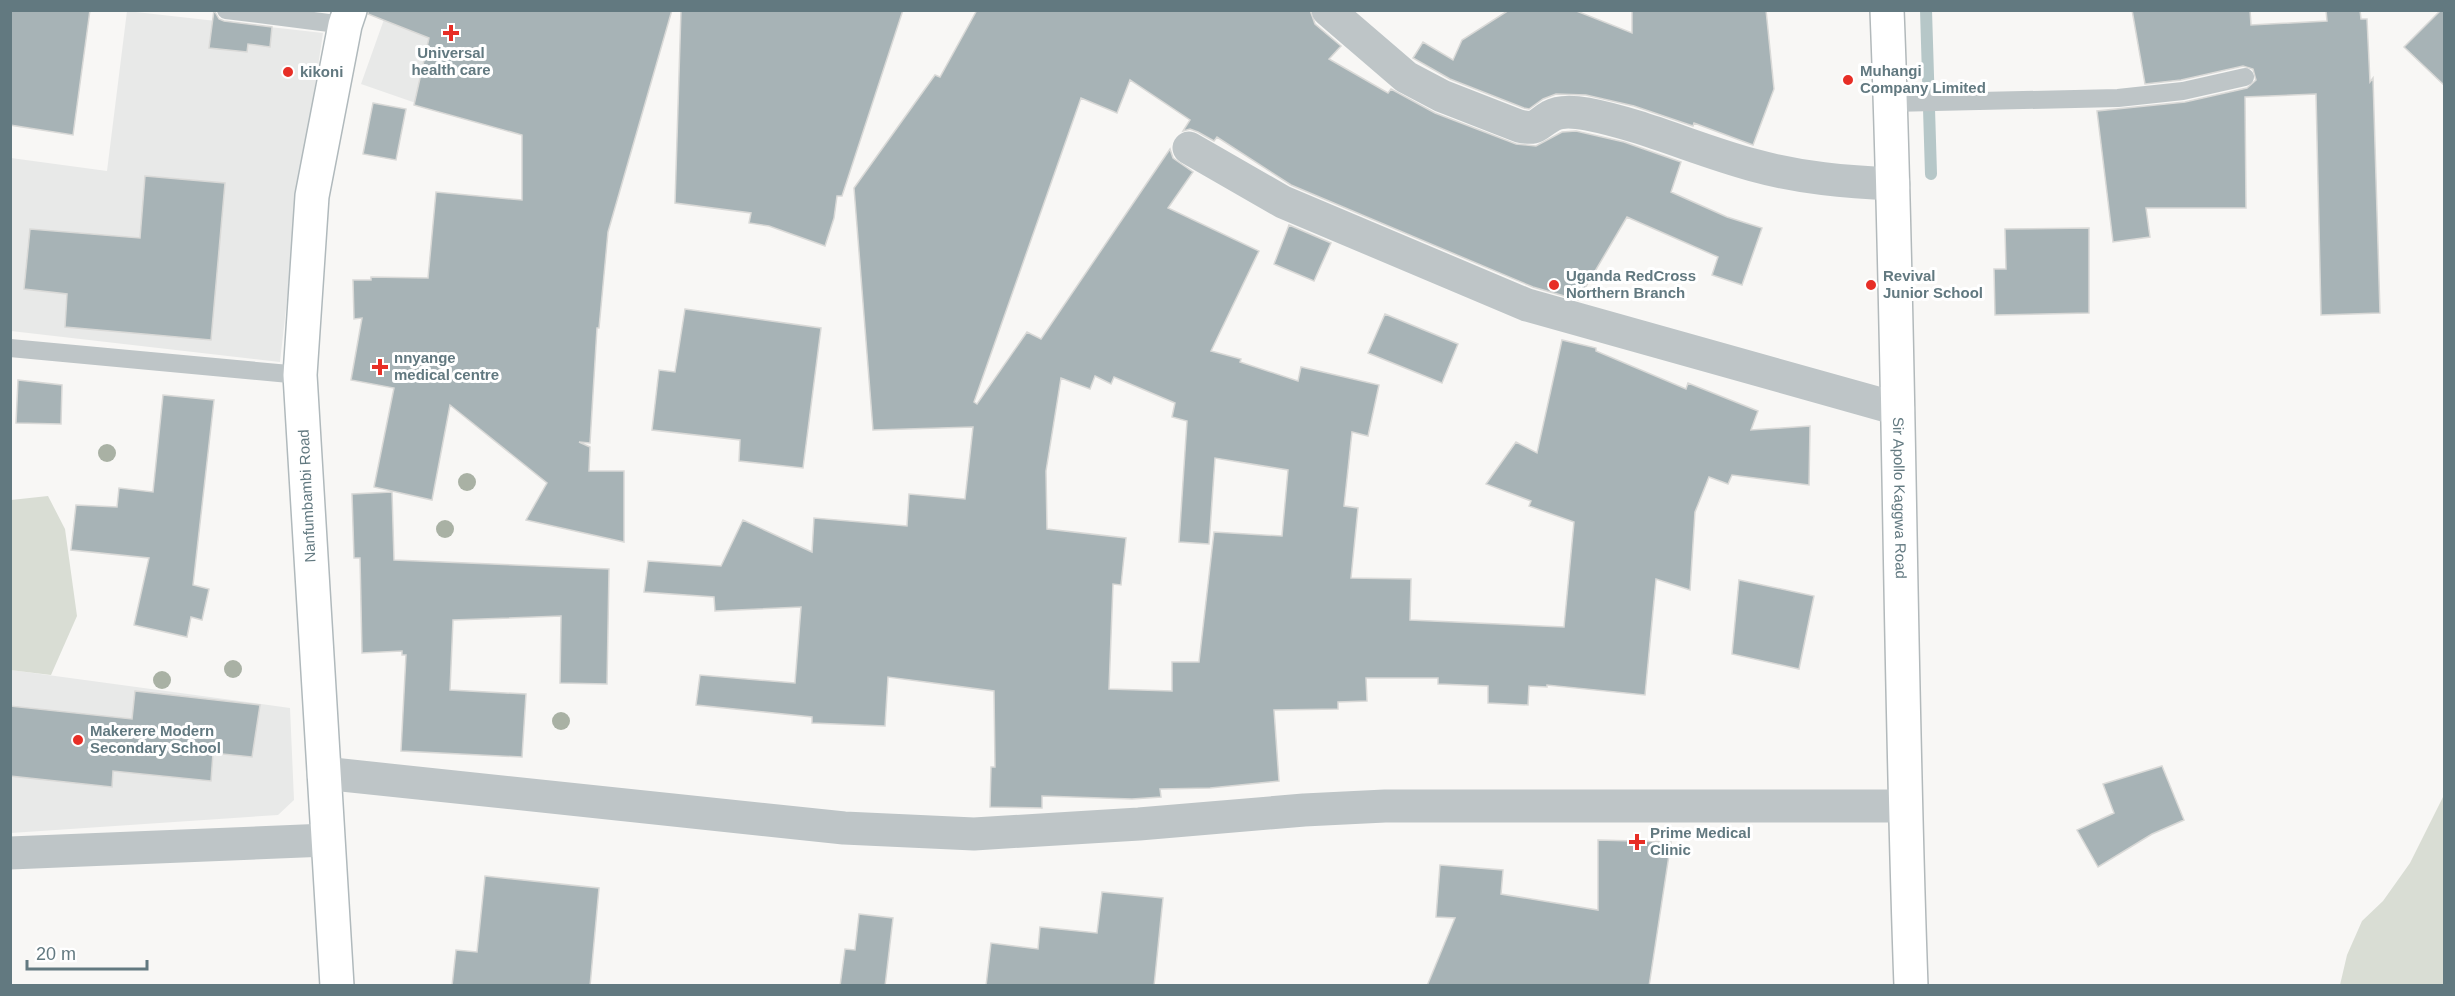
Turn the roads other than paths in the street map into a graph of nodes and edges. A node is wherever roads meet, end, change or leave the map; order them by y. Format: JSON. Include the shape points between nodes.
{"nodes":[{"id":1,"x":226,"y":10,"type":"edge"},
{"id":2,"x":1328,"y":10,"type":"edge"},
{"id":3,"x":1887,"y":10,"type":"edge"},
{"id":4,"x":347,"y":18,"type":"edge"},
{"id":5,"x":2245,"y":77,"type":"dead end"},
{"id":6,"x":1891,"y":103,"type":"junction"},
{"id":7,"x":1189,"y":148,"type":"dead end"},
{"id":8,"x":1894,"y":183,"type":"junction"},
{"id":9,"x":10,"y":348,"type":"edge"},
{"id":10,"x":300,"y":375,"type":"junction"},
{"id":11,"x":1898,"y":409,"type":"junction"},
{"id":12,"x":323,"y":773,"type":"junction"},
{"id":13,"x":1905,"y":806,"type":"junction"},
{"id":14,"x":327,"y":840,"type":"junction"},
{"id":15,"x":10,"y":853,"type":"edge"},
{"id":16,"x":338,"y":986,"type":"edge"},
{"id":17,"x":1911,"y":986,"type":"edge"}],
"edges":[{"from":1,"to":4,"type":"lane"},
{"from":2,"to":8,"type":"street","via":[[1406,77],[1442,96],[1519,126],[1539,126],[1559,114],[1584,114],[1754,166],[1820,180]]},
{"from":3,"to":6,"type":"main road","name":"Sir Apollo Kaggwa Road"},
{"from":4,"to":10,"type":"main road","name":"Nanfumbambi Road","via":[[312,196]]},
{"from":5,"to":6,"type":"lane","via":[[2183,91],[2118,98]]},
{"from":6,"to":8,"type":"main road","name":"Sir Apollo Kaggwa Road"},
{"from":7,"to":11,"type":"street","via":[[1283,202],[1527,305]]},
{"from":8,"to":11,"type":"main road","name":"Sir Apollo Kaggwa Road"},
{"from":9,"to":10,"type":"lane"},
{"from":10,"to":12,"type":"main road","name":"Nanfumbambi Road"},
{"from":11,"to":13,"type":"main road","name":"Sir Apollo Kaggwa Road"},
{"from":12,"to":13,"type":"street","via":[[844,828],[974,834],[1385,807]]},
{"from":12,"to":14,"type":"main road","name":"Nanfumbambi Road"},
{"from":13,"to":17,"type":"main road","name":"Sir Apollo Kaggwa Road"},
{"from":14,"to":15,"type":"street"},
{"from":14,"to":16,"type":"main road","name":"Nanfumbambi Road"}]}
